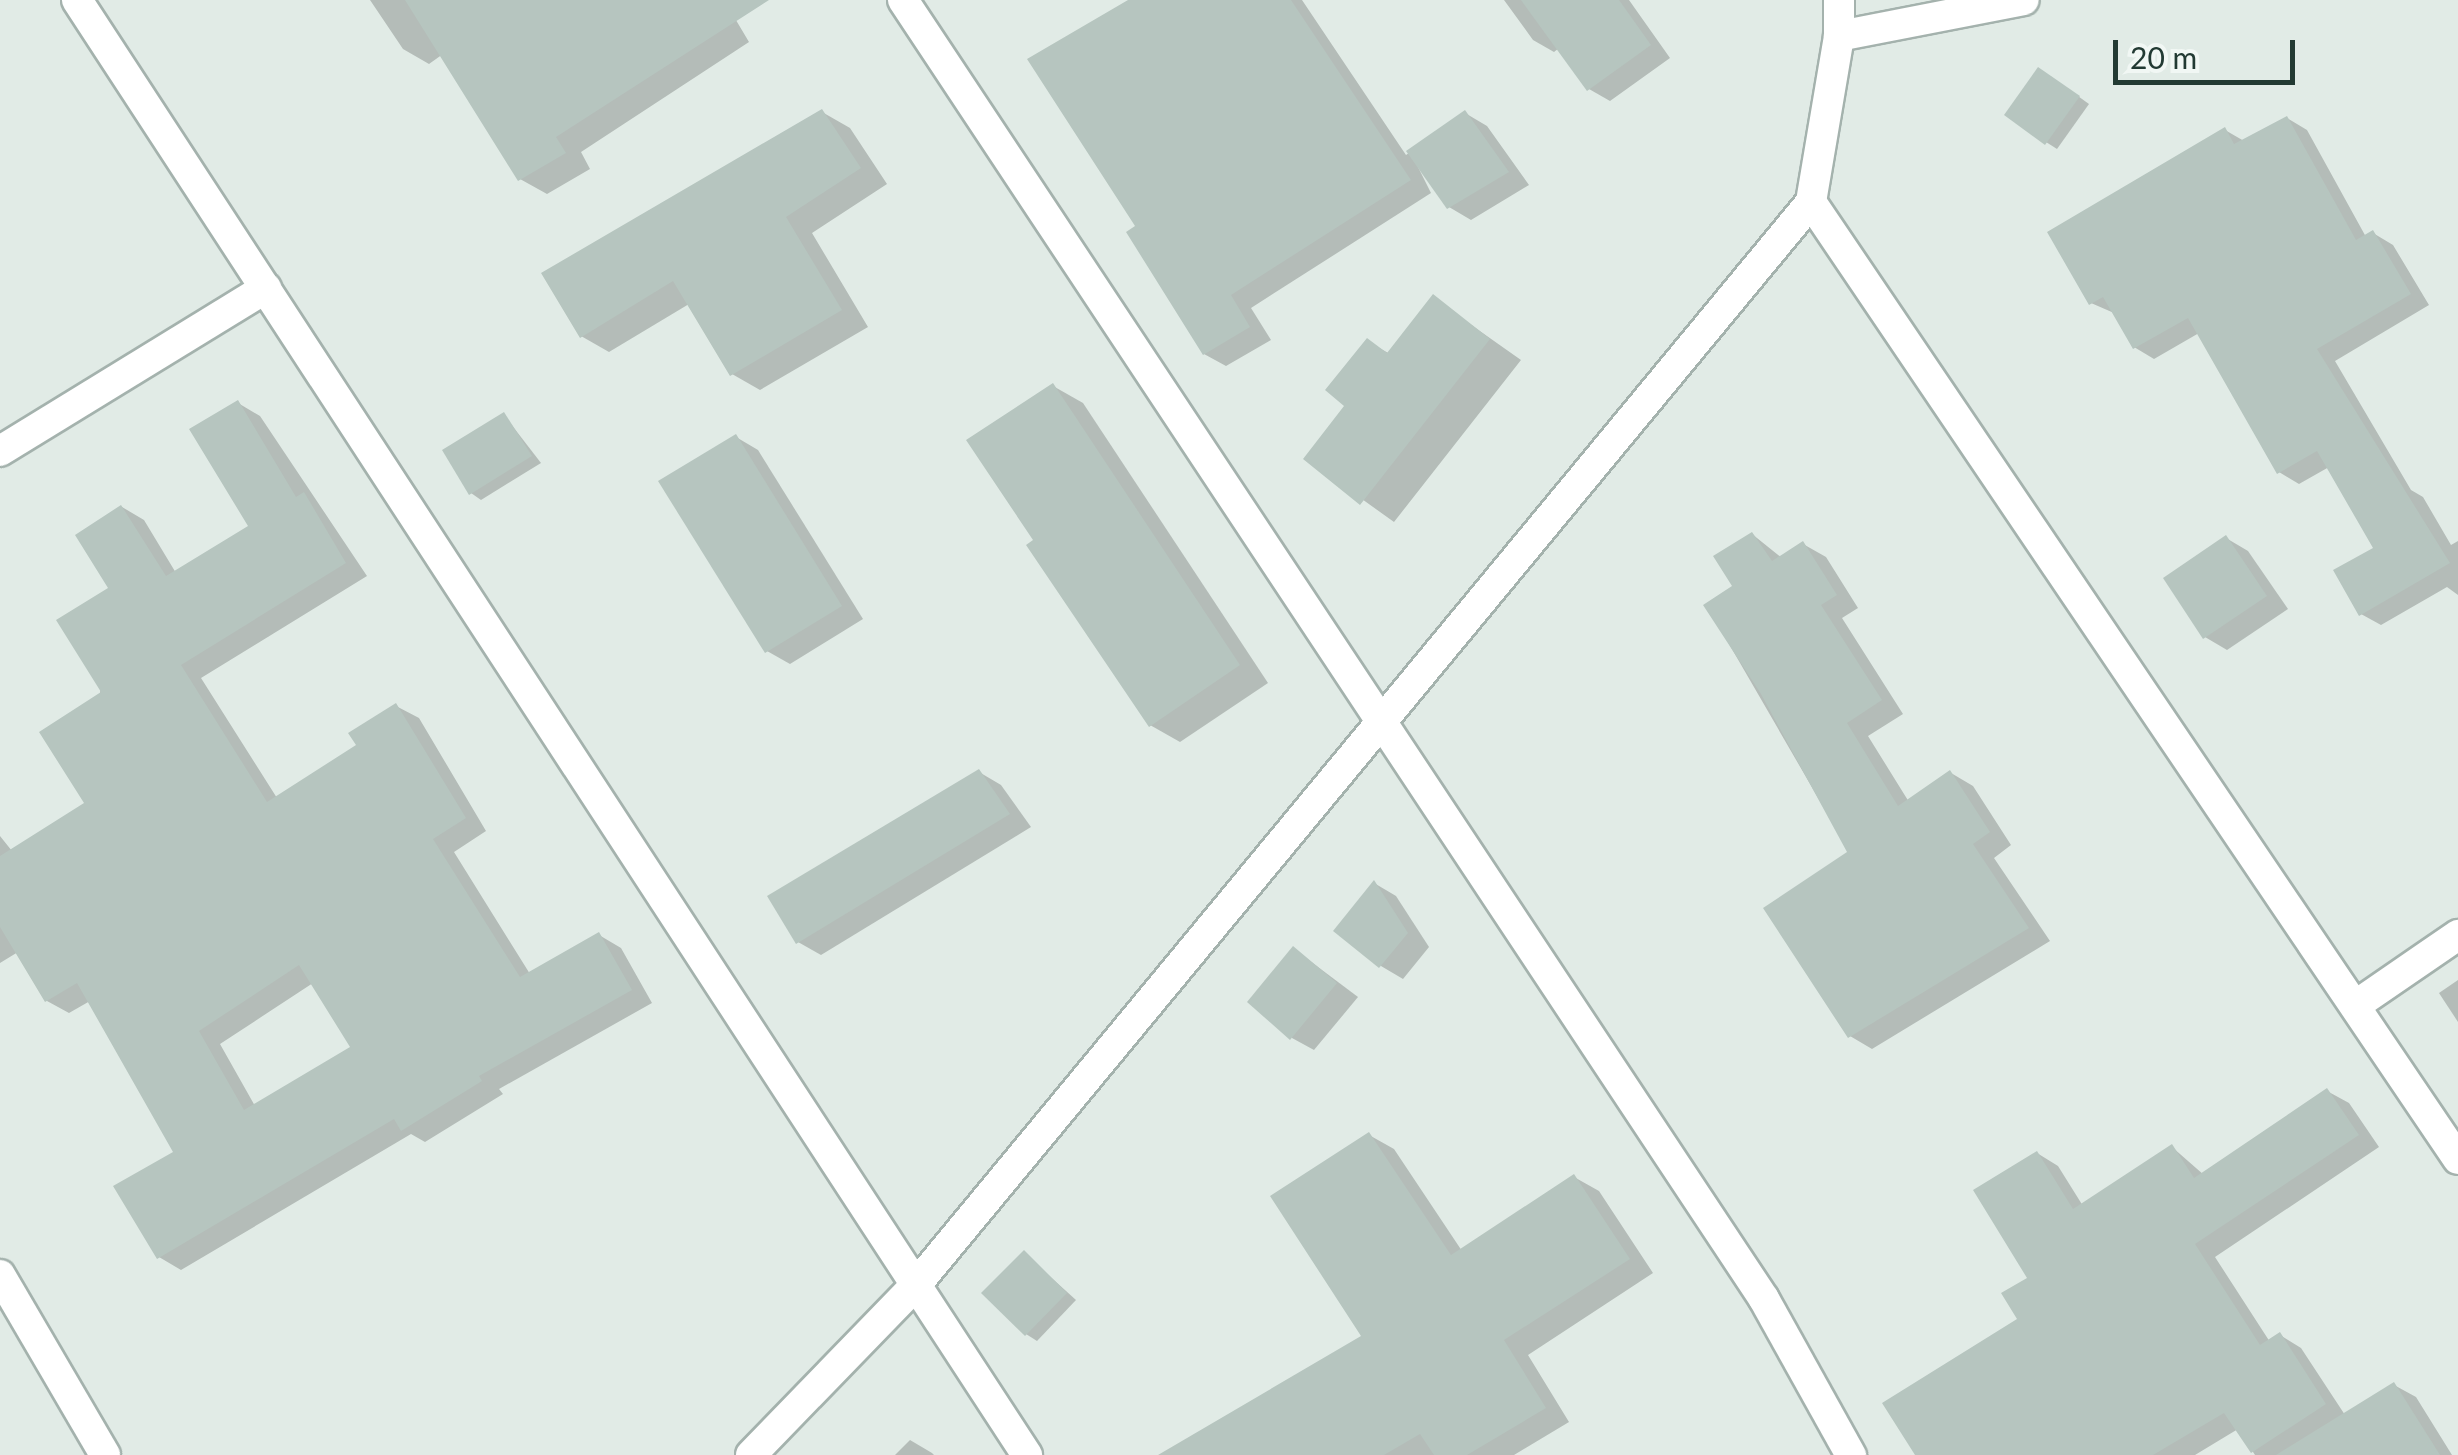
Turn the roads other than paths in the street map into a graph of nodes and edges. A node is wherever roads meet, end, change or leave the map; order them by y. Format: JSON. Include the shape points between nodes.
{"nodes":[{"id":1,"x":78,"y":0,"type":"edge"},
{"id":2,"x":903,"y":0,"type":"edge"},
{"id":3,"x":1839,"y":0,"type":"edge"},
{"id":4,"x":2024,"y":0,"type":"edge"},
{"id":5,"x":1840,"y":36,"type":"junction"},
{"id":6,"x":1811,"y":202,"type":"junction"},
{"id":7,"x":266,"y":288,"type":"junction"},
{"id":8,"x":0,"y":451,"type":"edge"},
{"id":9,"x":1382,"y":722,"type":"junction"},
{"id":10,"x":2458,"y":935,"type":"edge"},
{"id":11,"x":2356,"y":1005,"type":"junction"},
{"id":12,"x":2458,"y":1159,"type":"edge"},
{"id":13,"x":0,"y":1276,"type":"edge"},
{"id":14,"x":914,"y":1286,"type":"junction"},
{"id":15,"x":105,"y":1455,"type":"edge"},
{"id":16,"x":751,"y":1455,"type":"edge"},
{"id":17,"x":1026,"y":1455,"type":"edge"},
{"id":18,"x":1851,"y":1455,"type":"edge"}],
"edges":[{"from":1,"to":7,"type":"street"},
{"from":2,"to":9,"type":"street"},
{"from":3,"to":5,"type":"street"},
{"from":4,"to":5,"type":"street"},
{"from":5,"to":6,"type":"street"},
{"from":6,"to":9,"type":"street"},
{"from":6,"to":11,"type":"street"},
{"from":7,"to":8,"type":"street"},
{"from":7,"to":14,"type":"street"},
{"from":9,"to":14,"type":"street"},
{"from":9,"to":18,"type":"street","via":[[1764,1299]]},
{"from":10,"to":11,"type":"street"},
{"from":11,"to":12,"type":"street"},
{"from":13,"to":15,"type":"street"},
{"from":14,"to":16,"type":"street"},
{"from":14,"to":17,"type":"street"}]}
